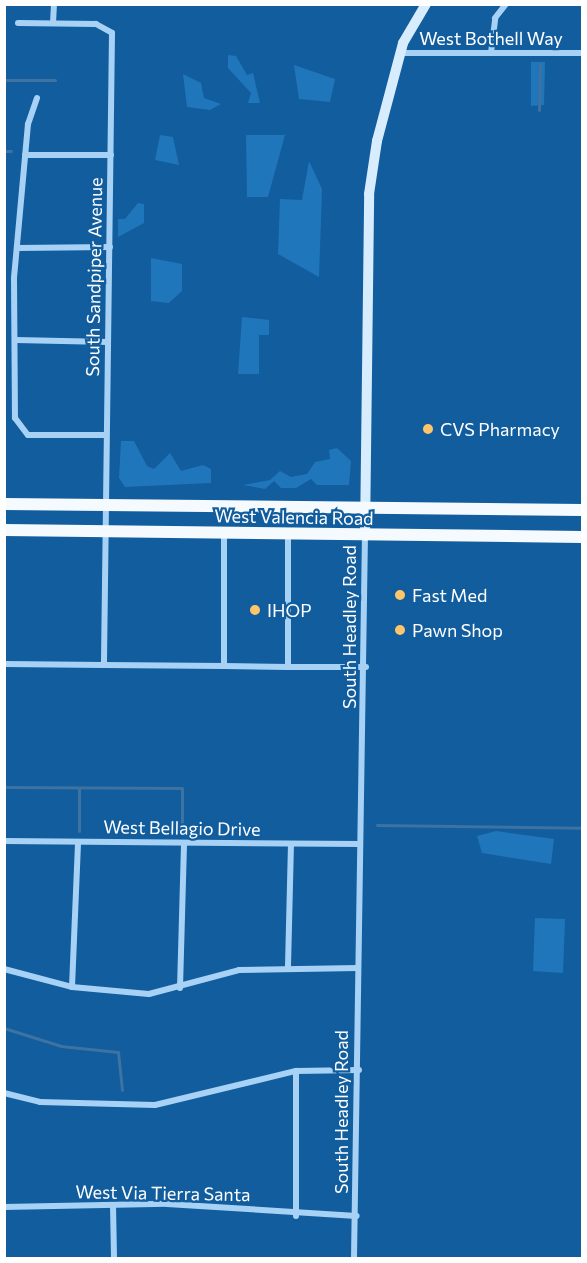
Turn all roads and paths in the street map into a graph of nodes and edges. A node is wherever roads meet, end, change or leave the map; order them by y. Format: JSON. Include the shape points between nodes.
{"nodes":[{"id":1,"x":54,"y":4,"type":"edge"},
{"id":2,"x":426,"y":4,"type":"edge"},
{"id":3,"x":506,"y":4,"type":"edge"},
{"id":4,"x":18,"y":23,"type":"dead end"},
{"id":5,"x":53,"y":23,"type":"junction"},
{"id":6,"x":400,"y":53,"type":"junction"},
{"id":7,"x":491,"y":53,"type":"junction"},
{"id":8,"x":582,"y":53,"type":"edge"},
{"id":9,"x":37,"y":98,"type":"dead end"},
{"id":10,"x":25,"y":155,"type":"junction"},
{"id":11,"x":111,"y":155,"type":"junction"},
{"id":12,"x":110,"y":247,"type":"junction"},
{"id":13,"x":16,"y":248,"type":"junction"},
{"id":14,"x":16,"y":340,"type":"junction"},
{"id":15,"x":108,"y":342,"type":"junction"},
{"id":16,"x":106,"y":435,"type":"junction"},
{"id":17,"x":4,"y":504,"type":"edge"},
{"id":18,"x":107,"y":505,"type":"junction"},
{"id":19,"x":366,"y":508,"type":"junction"},
{"id":20,"x":582,"y":510,"type":"edge"},
{"id":21,"x":4,"y":530,"type":"edge"},
{"id":22,"x":104,"y":531,"type":"junction"},
{"id":23,"x":224,"y":534,"type":"junction"},
{"id":24,"x":288,"y":535,"type":"junction"},
{"id":25,"x":365,"y":536,"type":"junction"},
{"id":26,"x":582,"y":537,"type":"edge"},
{"id":27,"x":4,"y":664,"type":"edge"},
{"id":28,"x":104,"y":665,"type":"junction"},
{"id":29,"x":224,"y":666,"type":"junction"},
{"id":30,"x":288,"y":667,"type":"junction"},
{"id":31,"x":366,"y":667,"type":"junction"},
{"id":32,"x":4,"y":841,"type":"edge"},
{"id":33,"x":78,"y":842,"type":"junction"},
{"id":34,"x":184,"y":843,"type":"junction"},
{"id":35,"x":291,"y":844,"type":"junction"},
{"id":36,"x":360,"y":844,"type":"junction"},
{"id":37,"x":288,"y":966,"type":"junction"},
{"id":38,"x":358,"y":968,"type":"junction"},
{"id":39,"x":4,"y":969,"type":"edge"},
{"id":40,"x":72,"y":987,"type":"junction"},
{"id":41,"x":180,"y":988,"type":"junction"},
{"id":42,"x":359,"y":1070,"type":"junction"},
{"id":43,"x":296,"y":1071,"type":"junction"},
{"id":44,"x":4,"y":1093,"type":"edge"},
{"id":45,"x":114,"y":1205,"type":"junction"},
{"id":46,"x":4,"y":1207,"type":"edge"},
{"id":47,"x":296,"y":1216,"type":"junction"},
{"id":48,"x":357,"y":1216,"type":"junction"},
{"id":49,"x":114,"y":1258,"type":"edge"},
{"id":50,"x":354,"y":1258,"type":"edge"}],
"edges":[{"from":1,"to":5,"type":"street"},
{"from":2,"to":6,"type":"street","name":"South Headley Road"},
{"from":3,"to":7,"type":"street","via":[[495,18]]},
{"from":4,"to":5,"type":"street"},
{"from":5,"to":11,"type":"street","name":"South Sandpiper Avenue","via":[[105,26],[112,37]]},
{"from":6,"to":7,"type":"street","name":"West Bothell Way"},
{"from":6,"to":19,"type":"street","name":"South Headley Road","via":[[369,194]]},
{"from":7,"to":8,"type":"street","name":"West Bothell Way"},
{"from":9,"to":10,"type":"street"},
{"from":10,"to":11,"type":"street"},
{"from":10,"to":13,"type":"street"},
{"from":11,"to":12,"type":"street","name":"South Sandpiper Avenue"},
{"from":12,"to":13,"type":"street"},
{"from":12,"to":15,"type":"street","name":"South Sandpiper Avenue"},
{"from":13,"to":14,"type":"street"},
{"from":14,"to":15,"type":"street"},
{"from":14,"to":16,"type":"street","via":[[17,431],[31,435]]},
{"from":15,"to":16,"type":"street","name":"South Sandpiper Avenue"},
{"from":16,"to":18,"type":"street","name":"South Sandpiper Avenue"},
{"from":17,"to":18,"type":"main road","name":"West Valencia Road"},
{"from":18,"to":19,"type":"main road","name":"West Valencia Road"},
{"from":18,"to":22,"type":"street","name":"South Sandpiper Avenue"},
{"from":19,"to":20,"type":"main road","name":"West Valencia Road"},
{"from":19,"to":25,"type":"street","name":"South Headley Road"},
{"from":21,"to":22,"type":"main road","name":"West Valencia Road"},
{"from":22,"to":23,"type":"main road","name":"West Valencia Road"},
{"from":22,"to":28,"type":"street","name":"South Sandpiper Avenue"},
{"from":23,"to":24,"type":"main road","name":"West Valencia Road"},
{"from":23,"to":29,"type":"street"},
{"from":24,"to":25,"type":"main road","name":"West Valencia Road"},
{"from":24,"to":30,"type":"street"},
{"from":25,"to":26,"type":"main road","name":"West Valencia Road"},
{"from":25,"to":31,"type":"street","name":"South Headley Road"},
{"from":27,"to":28,"type":"street"},
{"from":28,"to":29,"type":"street"},
{"from":29,"to":30,"type":"street"},
{"from":30,"to":31,"type":"street"},
{"from":31,"to":36,"type":"street","name":"South Headley Road"},
{"from":32,"to":33,"type":"street","name":"West Bellagio Drive"},
{"from":33,"to":34,"type":"street","name":"West Bellagio Drive"},
{"from":33,"to":40,"type":"street"},
{"from":34,"to":35,"type":"street","name":"West Bellagio Drive"},
{"from":34,"to":41,"type":"street"},
{"from":35,"to":36,"type":"street","name":"West Bellagio Drive"},
{"from":35,"to":37,"type":"street"},
{"from":36,"to":38,"type":"street","name":"South Headley Road"},
{"from":37,"to":38,"type":"street"},
{"from":37,"to":41,"type":"street","via":[[239,970]]},
{"from":38,"to":42,"type":"street","name":"South Headley Road"},
{"from":39,"to":40,"type":"street"},
{"from":40,"to":41,"type":"street","via":[[149,994]]},
{"from":42,"to":43,"type":"street"},
{"from":42,"to":48,"type":"street","name":"South Headley Road"},
{"from":43,"to":44,"type":"street","via":[[155,1106],[40,1102]]},
{"from":43,"to":47,"type":"street"},
{"from":45,"to":46,"type":"street","name":"West Via Tierra Santa"},
{"from":45,"to":47,"type":"street","name":"West Via Tierra Santa"},
{"from":45,"to":49,"type":"street"},
{"from":47,"to":48,"type":"street","name":"West Via Tierra Santa"},
{"from":48,"to":50,"type":"street","name":"South Headley Road"}]}
